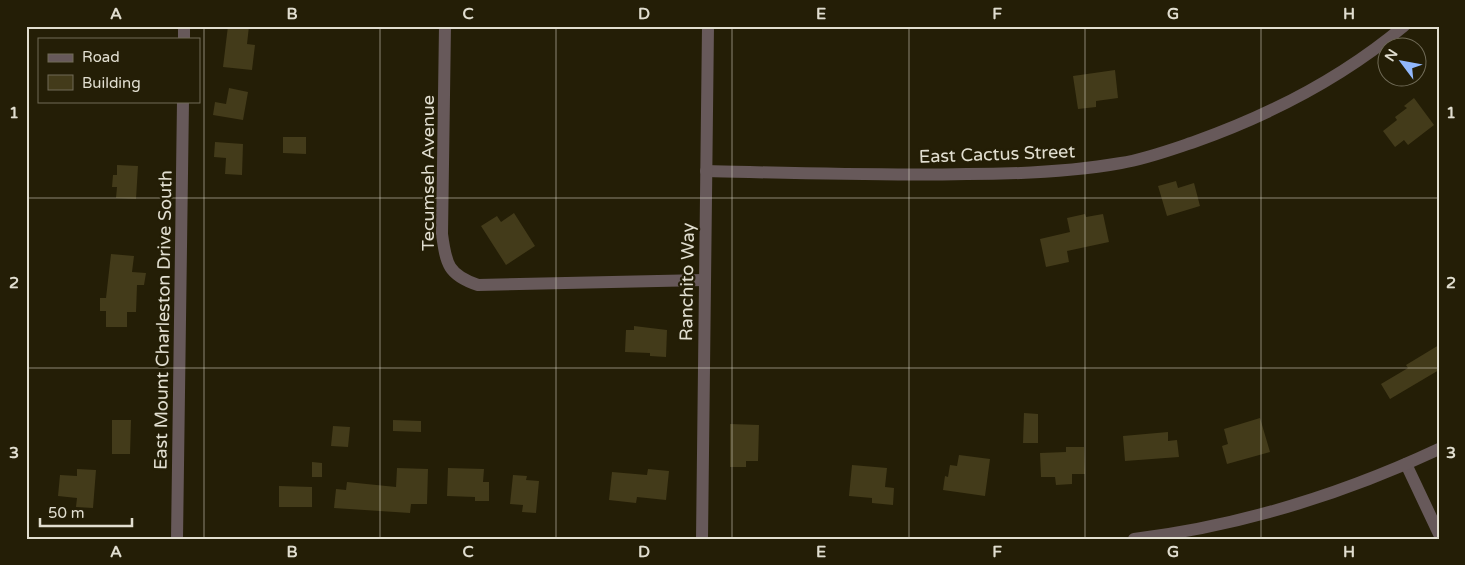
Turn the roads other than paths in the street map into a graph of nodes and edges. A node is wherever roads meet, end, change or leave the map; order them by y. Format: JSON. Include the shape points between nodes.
{"nodes":[{"id":1,"x":445,"y":26,"type":"edge"},
{"id":2,"x":708,"y":26,"type":"edge"},
{"id":3,"x":1404,"y":26,"type":"edge"},
{"id":4,"x":184,"y":102,"type":"edge"},
{"id":5,"x":706,"y":171,"type":"junction"},
{"id":6,"x":704,"y":280,"type":"junction"},
{"id":7,"x":1439,"y":449,"type":"edge"},
{"id":8,"x":1406,"y":464,"type":"junction"},
{"id":9,"x":1439,"y":534,"type":"edge"},
{"id":10,"x":177,"y":539,"type":"edge"},
{"id":11,"x":702,"y":539,"type":"edge"},
{"id":12,"x":1134,"y":539,"type":"edge"}],
"edges":[{"from":1,"to":6,"type":"street","name":"Tecumseh Avenue","via":[[442,234],[445,258],[452,272],[462,280],[478,285]]},
{"from":2,"to":5,"type":"street","name":"Ranchito Way"},
{"from":3,"to":5,"type":"street","name":"East Cactus Street","via":[[1336,76],[1240,125],[1158,155],[1122,163],[1048,173],[1009,174]]},
{"from":4,"to":10,"type":"street","name":"East Mount Charleston Drive South"},
{"from":5,"to":6,"type":"street","name":"Ranchito Way"},
{"from":6,"to":11,"type":"street","name":"Ranchito Way"},
{"from":7,"to":8,"type":"street"},
{"from":8,"to":9,"type":"street"},
{"from":8,"to":12,"type":"street","via":[[1355,485],[1282,508]]}]}
